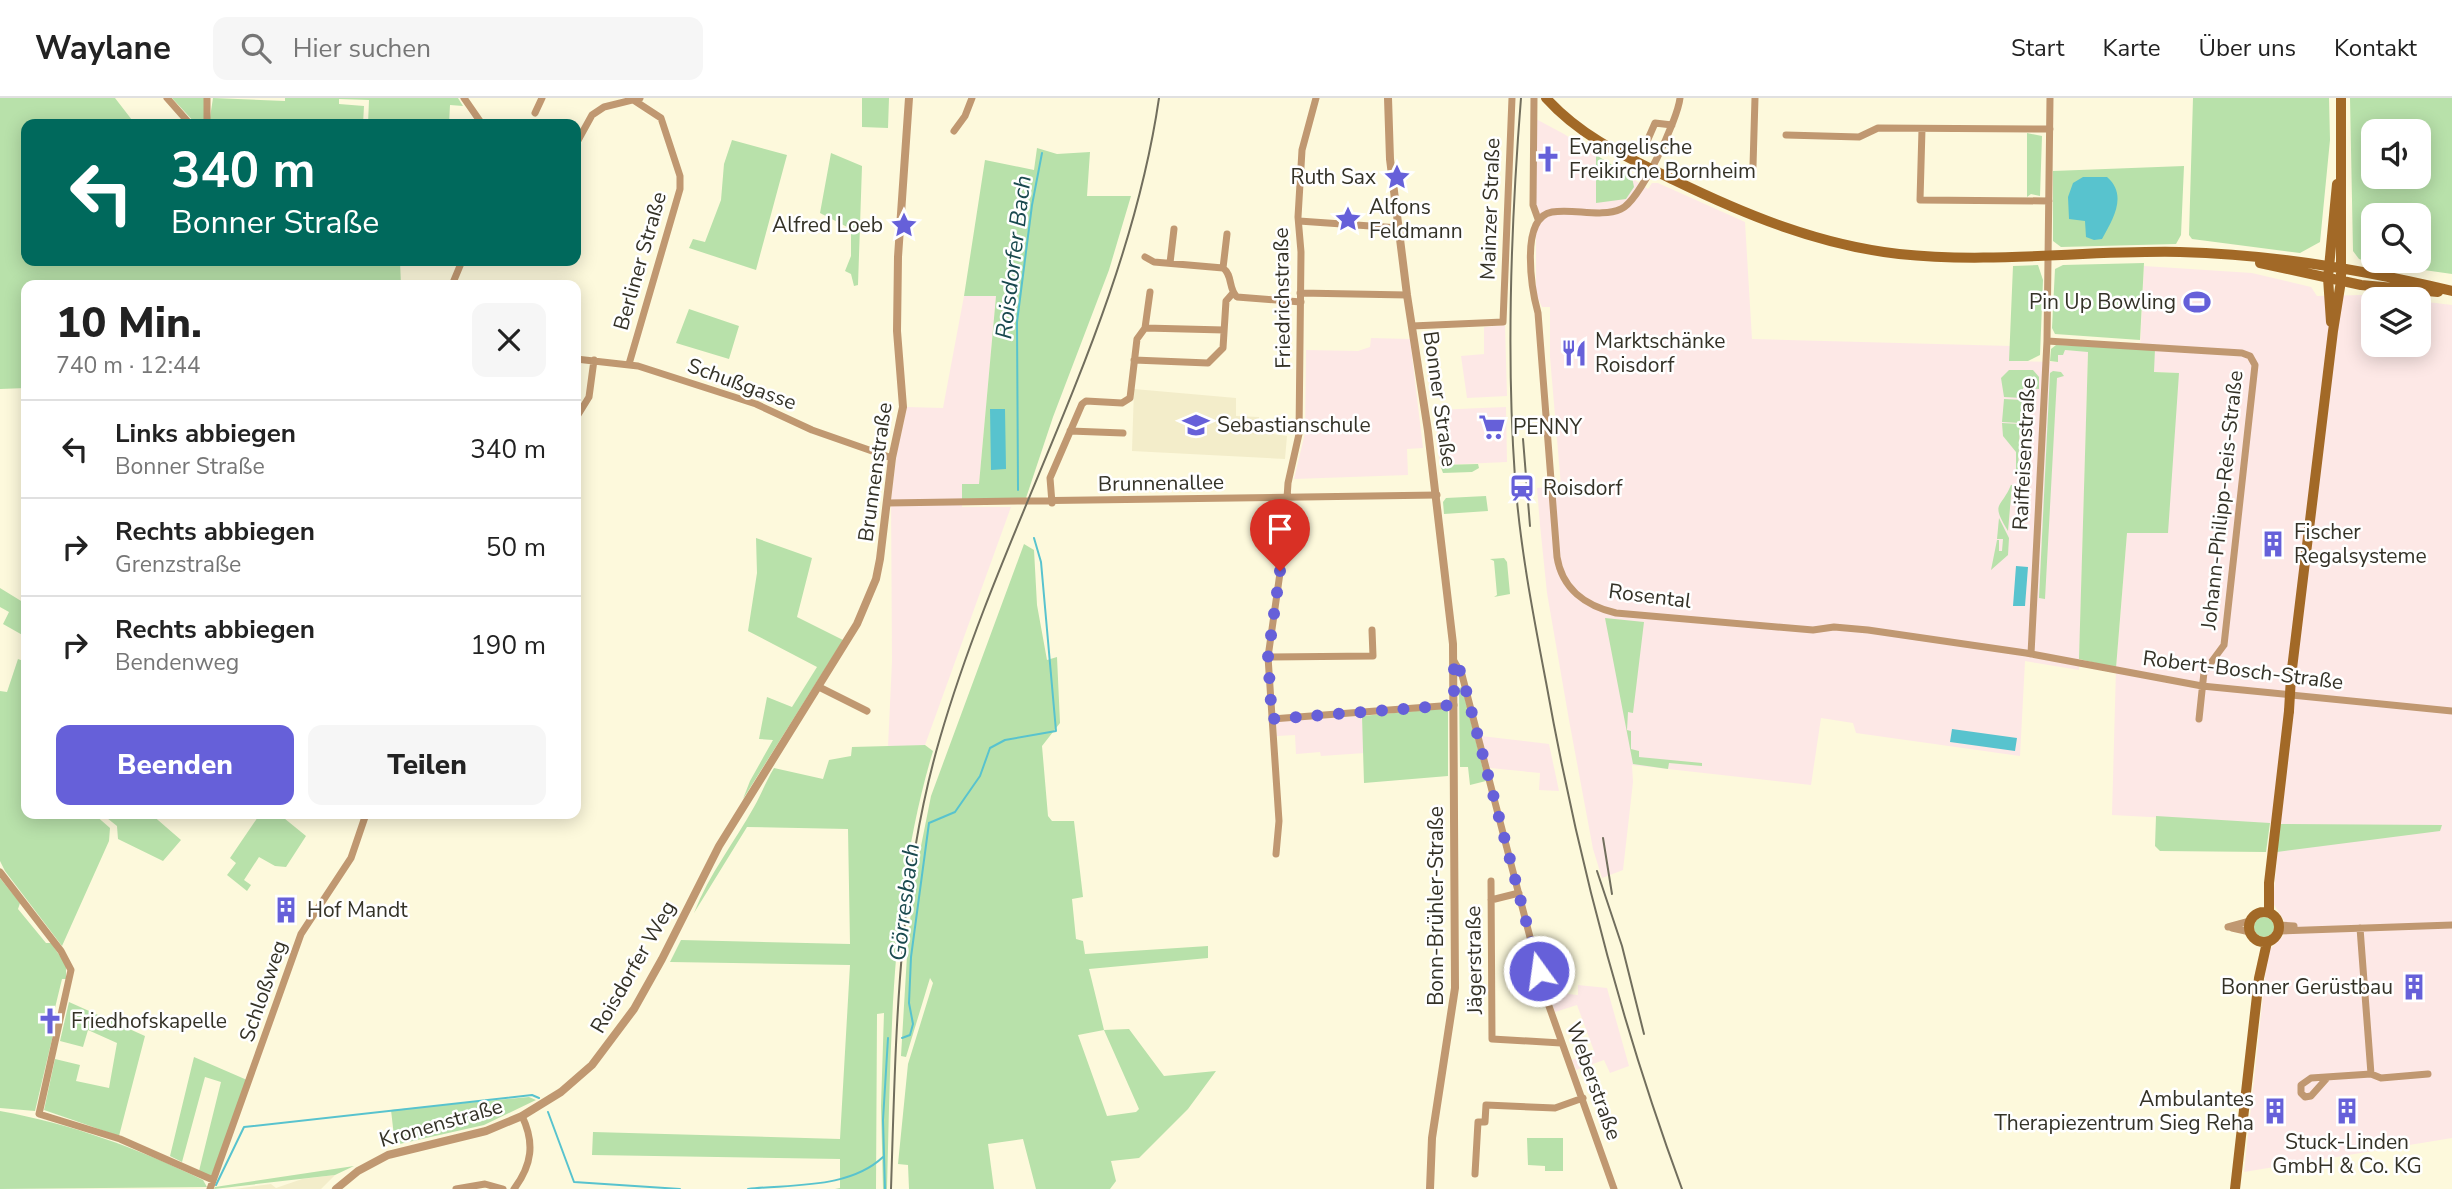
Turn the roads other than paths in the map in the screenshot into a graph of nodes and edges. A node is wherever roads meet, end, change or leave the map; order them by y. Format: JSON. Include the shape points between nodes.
{"nodes":[{"id":1,"x":167,"y":98,"type":"edge"},
{"id":2,"x":207,"y":98,"type":"edge"},
{"id":3,"x":464,"y":98,"type":"edge"},
{"id":4,"x":542,"y":98,"type":"edge"},
{"id":5,"x":909,"y":98,"type":"edge"},
{"id":6,"x":972,"y":98,"type":"edge"},
{"id":7,"x":1316,"y":98,"type":"edge"},
{"id":8,"x":1388,"y":98,"type":"edge"},
{"id":9,"x":1512,"y":98,"type":"edge"},
{"id":10,"x":1546,"y":98,"type":"edge"},
{"id":11,"x":1681,"y":98,"type":"edge"},
{"id":12,"x":1755,"y":98,"type":"edge"},
{"id":13,"x":2050,"y":98,"type":"edge"},
{"id":14,"x":2341,"y":98,"type":"edge"},
{"id":15,"x":637,"y":99,"type":"edge"},
{"id":16,"x":617,"y":100,"type":"edge"},
{"id":17,"x":1534,"y":100,"type":"edge"},
{"id":18,"x":535,"y":113,"type":"dead end"},
{"id":19,"x":186,"y":119,"type":"edge"},
{"id":20,"x":207,"y":119,"type":"edge"},
{"id":21,"x":479,"y":119,"type":"edge"},
{"id":22,"x":1672,"y":125,"type":"junction"},
{"id":23,"x":1922,"y":129,"type":"junction"},
{"id":24,"x":2050,"y":129,"type":"junction"},
{"id":25,"x":954,"y":131,"type":"dead end"},
{"id":26,"x":581,"y":135,"type":"edge"},
{"id":27,"x":1786,"y":135,"type":"dead end"},
{"id":28,"x":1645,"y":146,"type":"dead end"},
{"id":29,"x":2342,"y":152,"type":"junction"},
{"id":30,"x":1753,"y":166,"type":"dead end"},
{"id":31,"x":1650,"y":169,"type":"junction"},
{"id":32,"x":2049,"y":201,"type":"junction"},
{"id":33,"x":1538,"y":219,"type":"junction"},
{"id":34,"x":1299,"y":221,"type":"junction"},
{"id":35,"x":1399,"y":228,"type":"junction"},
{"id":36,"x":1174,"y":229,"type":"dead end"},
{"id":37,"x":1227,"y":234,"type":"dead end"},
{"id":38,"x":2049,"y":256,"type":"junction"},
{"id":39,"x":1145,"y":257,"type":"dead end"},
{"id":40,"x":1170,"y":263,"type":"junction"},
{"id":41,"x":1223,"y":268,"type":"junction"},
{"id":42,"x":2328,"y":273,"type":"junction"},
{"id":43,"x":2341,"y":275,"type":"junction"},
{"id":44,"x":2452,"y":291,"type":"edge"},
{"id":45,"x":1150,"y":292,"type":"dead end"},
{"id":46,"x":1233,"y":293,"type":"junction"},
{"id":47,"x":1300,"y":293,"type":"junction"},
{"id":48,"x":1407,"y":295,"type":"junction"},
{"id":49,"x":1301,"y":302,"type":"junction"},
{"id":50,"x":1412,"y":326,"type":"junction"},
{"id":51,"x":1145,"y":328,"type":"junction"},
{"id":52,"x":1224,"y":330,"type":"junction"},
{"id":53,"x":2333,"y":331,"type":"junction"},
{"id":54,"x":2047,"y":341,"type":"junction"},
{"id":55,"x":581,"y":359,"type":"edge"},
{"id":56,"x":594,"y":360,"type":"junction"},
{"id":57,"x":1134,"y":360,"type":"junction"},
{"id":58,"x":629,"y":364,"type":"junction"},
{"id":59,"x":581,"y":410,"type":"edge"},
{"id":60,"x":1070,"y":431,"type":"junction"},
{"id":61,"x":1123,"y":433,"type":"dead end"},
{"id":62,"x":892,"y":458,"type":"junction"},
{"id":63,"x":1437,"y":495,"type":"junction"},
{"id":64,"x":1287,"y":498,"type":"junction"},
{"id":65,"x":887,"y":503,"type":"junction"},
{"id":66,"x":1052,"y":503,"type":"junction"},
{"id":67,"x":1372,"y":630,"type":"dead end"},
{"id":68,"x":2031,"y":654,"type":"junction"},
{"id":69,"x":1268,"y":657,"type":"junction"},
{"id":70,"x":1454,"y":660,"type":"junction"},
{"id":71,"x":2202,"y":686,"type":"junction"},
{"id":72,"x":819,"y":687,"type":"junction"},
{"id":73,"x":1454,"y":705,"type":"junction"},
{"id":74,"x":867,"y":710,"type":"dead end"},
{"id":75,"x":2452,"y":711,"type":"edge"},
{"id":76,"x":1272,"y":719,"type":"junction"},
{"id":77,"x":2199,"y":719,"type":"dead end"},
{"id":78,"x":785,"y":743,"type":"joint"},
{"id":79,"x":364,"y":819,"type":"edge"},
{"id":80,"x":1276,"y":854,"type":"dead end"},
{"id":81,"x":0,"y":872,"type":"edge"},
{"id":82,"x":1490,"y":881,"type":"dead end"},
{"id":83,"x":1519,"y":893,"type":"junction"},
{"id":84,"x":1490,"y":900,"type":"junction"},
{"id":85,"x":2265,"y":913,"type":"junction"},
{"id":86,"x":2452,"y":925,"type":"edge"},
{"id":87,"x":2278,"y":928,"type":"junction"},
{"id":88,"x":2360,"y":928,"type":"junction"},
{"id":89,"x":2262,"y":941,"type":"junction"},
{"id":90,"x":1561,"y":1043,"type":"junction"},
{"id":91,"x":2371,"y":1074,"type":"junction"},
{"id":92,"x":2428,"y":1074,"type":"dead end"},
{"id":93,"x":2328,"y":1078,"type":"dead end"},
{"id":94,"x":1583,"y":1098,"type":"junction"},
{"id":95,"x":522,"y":1116,"type":"junction"},
{"id":96,"x":1475,"y":1174,"type":"dead end"},
{"id":97,"x":214,"y":1180,"type":"junction"},
{"id":98,"x":210,"y":1189,"type":"edge"},
{"id":99,"x":336,"y":1189,"type":"edge"},
{"id":100,"x":456,"y":1189,"type":"edge"},
{"id":101,"x":503,"y":1189,"type":"edge"},
{"id":102,"x":514,"y":1189,"type":"edge"},
{"id":103,"x":1430,"y":1189,"type":"edge"},
{"id":104,"x":1614,"y":1189,"type":"edge"},
{"id":105,"x":2235,"y":1189,"type":"edge"}],
"edges":[{"from":1,"to":19,"type":"street"},
{"from":2,"to":20,"type":"street"},
{"from":3,"to":21,"type":"street"},
{"from":4,"to":18,"type":"street"},
{"from":5,"to":62,"type":"street","name":"Brunnenstraße","via":[[898,257],[903,407]]},
{"from":6,"to":25,"type":"street"},
{"from":7,"to":34,"type":"street","name":"Friedrichstraße","via":[[1301,149]]},
{"from":8,"to":35,"type":"street","name":"Bonner Straße"},
{"from":9,"to":50,"type":"street","name":"Mainzer Straße","via":[[1503,322]]},
{"from":10,"to":31,"type":"main road","via":[[1592,139]]},
{"from":11,"to":22,"type":"street"},
{"from":12,"to":30,"type":"street"},
{"from":13,"to":24,"type":"street","name":"Raiffeisenstraße"},
{"from":14,"to":29,"type":"main road"},
{"from":15,"to":16,"type":"street"},
{"from":15,"to":58,"type":"street","name":"Berliner Straße","via":[[661,118],[680,189]]},
{"from":16,"to":26,"type":"street","via":[[592,115]]},
{"from":17,"to":33,"type":"street","via":[[1532,205]]},
{"from":22,"to":28,"type":"street","via":[[1652,125]]},
{"from":22,"to":31,"type":"street"},
{"from":23,"to":24,"type":"street"},
{"from":23,"to":27,"type":"street","via":[[1878,128],[1859,137]]},
{"from":23,"to":32,"type":"street","via":[[1920,200]]},
{"from":24,"to":32,"type":"street","name":"Raiffeisenstraße"},
{"from":29,"to":42,"type":"main road"},
{"from":29,"to":43,"type":"main road"},
{"from":31,"to":33,"type":"street","via":[[1632,200],[1621,209],[1552,212]]},
{"from":31,"to":38,"type":"main road","via":[[1773,224],[1843,245],[1917,255]]},
{"from":32,"to":38,"type":"street","name":"Raiffeisenstraße"},
{"from":33,"to":68,"type":"street","name":"Rosental","via":[[1531,233],[1532,289],[1538,313],[1557,558],[1564,580],[1585,602],[1616,613],[1813,630],[1846,628]]},
{"from":34,"to":35,"type":"street"},
{"from":34,"to":47,"type":"street","name":"Friedrichstraße"},
{"from":35,"to":48,"type":"street","name":"Bonner Straße"},
{"from":36,"to":40,"type":"street"},
{"from":37,"to":41,"type":"street"},
{"from":38,"to":42,"type":"main road","via":[[2183,252]]},
{"from":38,"to":54,"type":"street","name":"Raiffeisenstraße"},
{"from":39,"to":40,"type":"street"},
{"from":40,"to":41,"type":"street"},
{"from":41,"to":46,"type":"street"},
{"from":42,"to":43,"type":"main road"},
{"from":42,"to":53,"type":"main road"},
{"from":43,"to":44,"type":"main road","via":[[2419,292]]},
{"from":43,"to":53,"type":"main road"},
{"from":45,"to":51,"type":"street"},
{"from":46,"to":49,"type":"street"},
{"from":46,"to":52,"type":"street","via":[[1226,301]]},
{"from":47,"to":48,"type":"street"},
{"from":47,"to":49,"type":"street","name":"Friedrichstraße"},
{"from":48,"to":50,"type":"street","name":"Bonner Straße"},
{"from":49,"to":64,"type":"street","name":"Friedrichstraße","via":[[1299,433]]},
{"from":50,"to":63,"type":"street","name":"Bonner Straße"},
{"from":51,"to":52,"type":"street"},
{"from":51,"to":57,"type":"street","via":[[1137,339]]},
{"from":52,"to":57,"type":"street","via":[[1223,348],[1211,361]]},
{"from":53,"to":85,"type":"main road","bridge":true},
{"from":54,"to":68,"type":"street","name":"Raiffeisenstraße"},
{"from":54,"to":71,"type":"street","name":"Johann-Philipp-Reis-Straße","via":[[2233,352],[2253,360],[2224,645],[2204,672]]},
{"from":55,"to":56,"type":"street","name":"Schußgasse"},
{"from":56,"to":58,"type":"street","name":"Schußgasse"},
{"from":56,"to":59,"type":"street","via":[[589,397]]},
{"from":57,"to":60,"type":"street","via":[[1127,402],[1086,401]]},
{"from":58,"to":62,"type":"street","name":"Schußgasse","via":[[756,404]]},
{"from":60,"to":61,"type":"street"},
{"from":60,"to":66,"type":"street","via":[[1050,478]]},
{"from":62,"to":65,"type":"street","name":"Brunnenstraße"},
{"from":63,"to":64,"type":"street","name":"Brunnenallee"},
{"from":63,"to":70,"type":"street","name":"Bonner Straße"},
{"from":64,"to":66,"type":"street","name":"Brunnenallee"},
{"from":64,"to":69,"type":"street","name":"Friedrichstraße"},
{"from":65,"to":66,"type":"street","name":"Brunnenallee"},
{"from":65,"to":72,"type":"street","name":"Brunnenstraße","via":[[876,579],[857,624]]},
{"from":67,"to":69,"type":"street","via":[[1373,656]]},
{"from":68,"to":71,"type":"street","name":"Robert-Bosch-Straße"},
{"from":69,"to":76,"type":"street","name":"Friedrichstraße"},
{"from":70,"to":73,"type":"street","name":"Bonner Straße"},
{"from":70,"to":83,"type":"street","name":"Weberstraße","via":[[1462,675]]},
{"from":71,"to":75,"type":"street","name":"Robert-Bosch-Straße"},
{"from":71,"to":77,"type":"street","name":"Johann-Philipp-Reis-Straße"},
{"from":72,"to":74,"type":"street"},
{"from":72,"to":78,"type":"street","name":"Brunnenstraße"},
{"from":73,"to":76,"type":"street"},
{"from":73,"to":103,"type":"street","name":"Bonn-Brühler-Straße","via":[[1455,988],[1432,1138]]},
{"from":76,"to":80,"type":"street","name":"Friedrichstraße","via":[[1279,821]]},
{"from":78,"to":95,"type":"street","name":"Roisdorfer Weg","via":[[719,846],[658,967],[614,1038],[575,1081]]},
{"from":79,"to":97,"type":"street","name":"Schloßweg","via":[[351,858],[301,934]]},
{"from":81,"to":97,"type":"street","via":[[71,970],[40,1114],[120,1139]]},
{"from":82,"to":84,"type":"street","name":"Jägerstraße"},
{"from":83,"to":84,"type":"street"},
{"from":83,"to":90,"type":"street","name":"Weberstraße"},
{"from":84,"to":90,"type":"street","name":"Jägerstraße","via":[[1492,1039]]},
{"from":85,"to":87,"type":"main road"},
{"from":85,"to":89,"type":"main road","via":[[2250,927]]},
{"from":86,"to":88,"type":"street"},
{"from":87,"to":88,"type":"street"},
{"from":87,"to":89,"type":"main road"},
{"from":88,"to":91,"type":"street"},
{"from":89,"to":105,"type":"main road"},
{"from":90,"to":94,"type":"street","name":"Weberstraße"},
{"from":91,"to":92,"type":"street","via":[[2381,1078]]},
{"from":91,"to":93,"type":"street"},
{"from":94,"to":96,"type":"street","via":[[1555,1108],[1486,1105],[1485,1122],[1478,1122]]},
{"from":94,"to":104,"type":"street","name":"Weberstraße"},
{"from":95,"to":99,"type":"street","name":"Kronenstraße","via":[[486,1131],[388,1155]]},
{"from":95,"to":102,"type":"street","via":[[531,1153]]},
{"from":97,"to":98,"type":"street","name":"Schloßweg"},
{"from":100,"to":101,"type":"street","via":[[485,1184]]}]}
